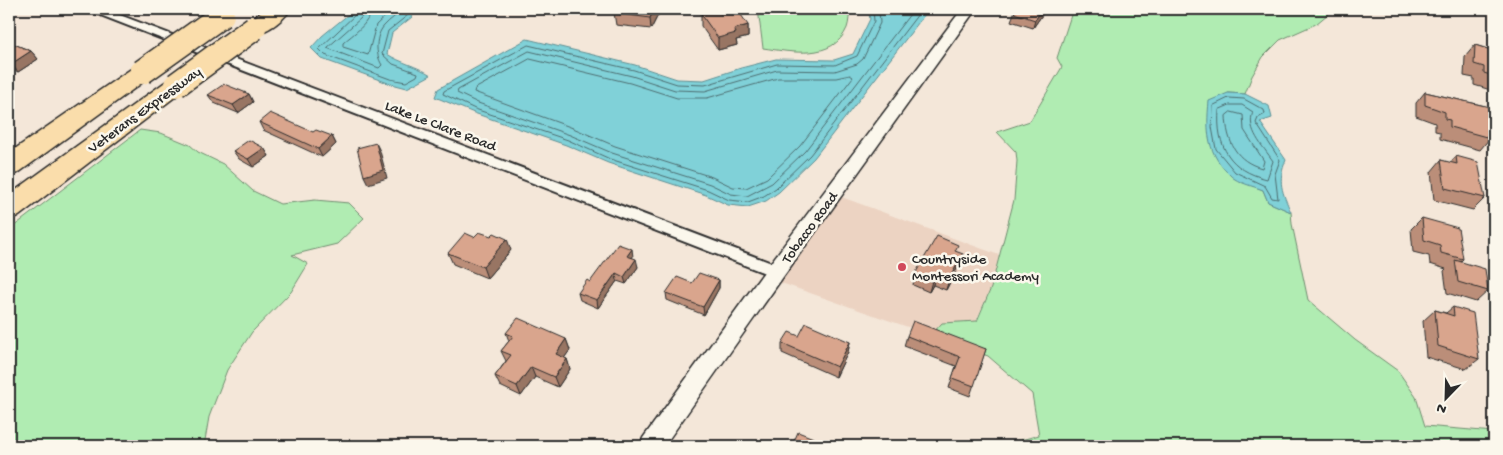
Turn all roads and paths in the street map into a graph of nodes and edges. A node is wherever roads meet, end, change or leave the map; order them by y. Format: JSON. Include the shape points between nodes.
{"nodes":[{"id":1,"x":94,"y":9,"type":"edge"},
{"id":2,"x":280,"y":9,"type":"edge"},
{"id":3,"x":969,"y":9,"type":"edge"},
{"id":4,"x":229,"y":11,"type":"edge"},
{"id":5,"x":9,"y":166,"type":"edge"},
{"id":6,"x":9,"y":210,"type":"edge"},
{"id":7,"x":776,"y":271,"type":"junction"},
{"id":8,"x":651,"y":446,"type":"edge"}],
"edges":[{"from":1,"to":7,"type":"street","name":"Lake Le Clare Road"},
{"from":2,"to":6,"type":"highway","name":"Veterans Expressway","bridge":true},
{"from":3,"to":7,"type":"street","name":"Tobacco Road"},
{"from":4,"to":5,"type":"highway","name":"Veterans Expressway","bridge":true},
{"from":7,"to":8,"type":"street","name":"Tobacco Road"}]}
